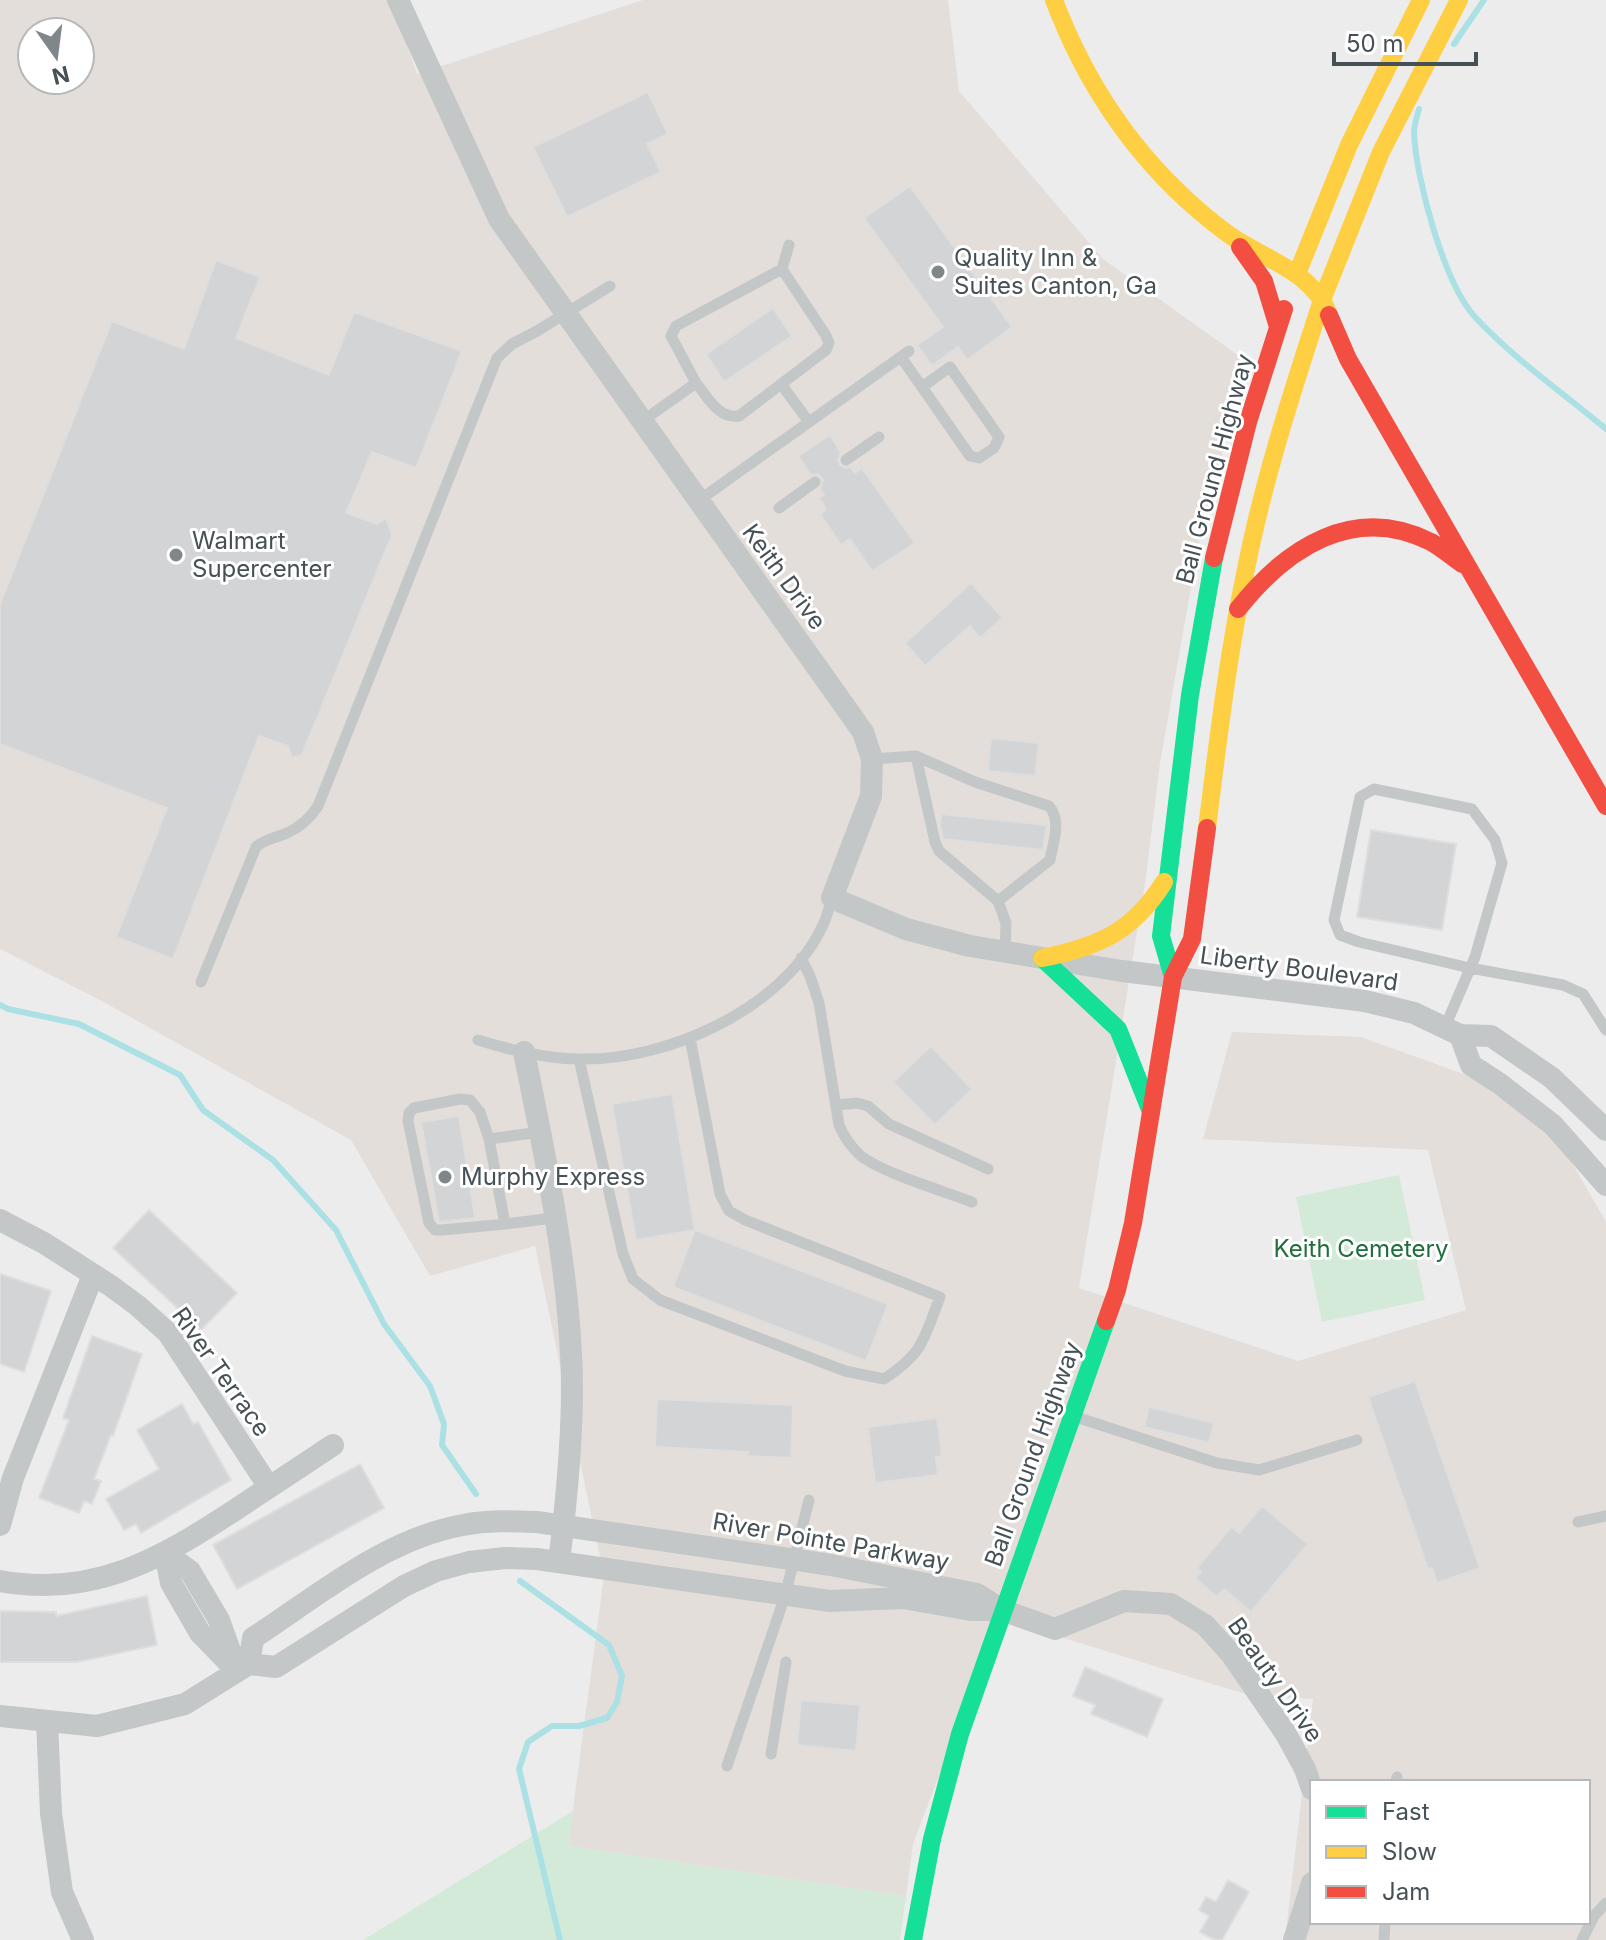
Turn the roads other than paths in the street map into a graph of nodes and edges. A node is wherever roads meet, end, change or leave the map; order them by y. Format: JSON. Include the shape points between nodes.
{"nodes":[{"id":1,"x":398,"y":0,"type":"edge"},
{"id":2,"x":1054,"y":0,"type":"edge"},
{"id":3,"x":1421,"y":0,"type":"edge"},
{"id":4,"x":1459,"y":0,"type":"edge"},
{"id":5,"x":1229,"y":235,"type":"junction"},
{"id":6,"x":789,"y":245,"type":"dead end"},
{"id":7,"x":782,"y":269,"type":"junction"},
{"id":8,"x":1297,"y":274,"type":"junction"},
{"id":9,"x":610,"y":286,"type":"dead end"},
{"id":10,"x":1322,"y":300,"type":"junction"},
{"id":11,"x":565,"y":314,"type":"junction"},
{"id":12,"x":1278,"y":327,"type":"junction"},
{"id":13,"x":696,"y":383,"type":"junction"},
{"id":14,"x":781,"y":384,"type":"junction"},
{"id":15,"x":922,"y":387,"type":"junction"},
{"id":16,"x":641,"y":422,"type":"junction"},
{"id":17,"x":809,"y":422,"type":"junction"},
{"id":18,"x":879,"y":437,"type":"dead end"},
{"id":19,"x":846,"y":460,"type":"dead end"},
{"id":20,"x":815,"y":482,"type":"dead end"},
{"id":21,"x":697,"y":501,"type":"junction"},
{"id":22,"x":779,"y":508,"type":"dead end"},
{"id":23,"x":1469,"y":571,"type":"junction"},
{"id":24,"x":1238,"y":609,"type":"junction"},
{"id":25,"x":916,"y":756,"type":"junction"},
{"id":26,"x":872,"y":759,"type":"junction"},
{"id":27,"x":1606,"y":806,"type":"edge"},
{"id":28,"x":1169,"y":874,"type":"junction"},
{"id":29,"x":832,"y":898,"type":"junction"},
{"id":30,"x":998,"y":901,"type":"junction"},
{"id":31,"x":1005,"y":952,"type":"junction"},
{"id":32,"x":801,"y":958,"type":"junction"},
{"id":33,"x":1042,"y":958,"type":"junction"},
{"id":34,"x":1470,"y":968,"type":"junction"},
{"id":35,"x":1173,"y":977,"type":"junction"},
{"id":36,"x":201,"y":982,"type":"dead end"},
{"id":37,"x":1606,"y":1030,"type":"edge"},
{"id":38,"x":1452,"y":1031,"type":"junction"},
{"id":39,"x":690,"y":1038,"type":"junction"},
{"id":40,"x":478,"y":1040,"type":"dead end"},
{"id":41,"x":524,"y":1052,"type":"junction"},
{"id":42,"x":579,"y":1059,"type":"junction"},
{"id":43,"x":836,"y":1105,"type":"junction"},
{"id":44,"x":1151,"y":1113,"type":"junction"},
{"id":45,"x":1606,"y":1130,"type":"edge"},
{"id":46,"x":540,"y":1132,"type":"junction"},
{"id":47,"x":489,"y":1139,"type":"junction"},
{"id":48,"x":988,"y":1169,"type":"dead end"},
{"id":49,"x":1606,"y":1185,"type":"edge"},
{"id":50,"x":972,"y":1202,"type":"dead end"},
{"id":51,"x":554,"y":1218,"type":"junction"},
{"id":52,"x":0,"y":1220,"type":"edge"},
{"id":53,"x":505,"y":1224,"type":"junction"},
{"id":54,"x":93,"y":1275,"type":"junction"},
{"id":55,"x":1073,"y":1415,"type":"junction"},
{"id":56,"x":1357,"y":1440,"type":"dead end"},
{"id":57,"x":333,"y":1445,"type":"dead end"},
{"id":58,"x":269,"y":1487,"type":"junction"},
{"id":59,"x":809,"y":1500,"type":"dead end"},
{"id":60,"x":1606,"y":1516,"type":"edge"},
{"id":61,"x":1578,"y":1522,"type":"dead end"},
{"id":62,"x":0,"y":1525,"type":"edge"},
{"id":63,"x":563,"y":1525,"type":"junction"},
{"id":64,"x":165,"y":1553,"type":"junction"},
{"id":65,"x":795,"y":1560,"type":"junction"},
{"id":66,"x":559,"y":1562,"type":"junction"},
{"id":67,"x":0,"y":1581,"type":"edge"},
{"id":68,"x":785,"y":1596,"type":"junction"},
{"id":69,"x":1002,"y":1610,"type":"junction"},
{"id":70,"x":786,"y":1662,"type":"dead end"},
{"id":71,"x":243,"y":1668,"type":"junction"},
{"id":72,"x":0,"y":1716,"type":"edge"},
{"id":73,"x":47,"y":1721,"type":"junction"},
{"id":74,"x":771,"y":1754,"type":"dead end"},
{"id":75,"x":727,"y":1766,"type":"dead end"},
{"id":76,"x":1310,"y":1783,"type":"edge"},
{"id":77,"x":1310,"y":1889,"type":"edge"},
{"id":78,"x":1606,"y":1903,"type":"edge"},
{"id":79,"x":83,"y":1940,"type":"edge"},
{"id":80,"x":913,"y":1940,"type":"edge"},
{"id":81,"x":1294,"y":1940,"type":"edge"},
{"id":82,"x":1582,"y":1940,"type":"edge"}],
"edges":[{"from":1,"to":11,"type":"street","name":"Keith Drive","via":[[499,219]]},
{"from":2,"to":5,"type":"main road","via":[[1077,60],[1112,118],[1150,165]]},
{"from":3,"to":8,"type":"main road","name":"Ball Ground Highway","via":[[1349,145]]},
{"from":4,"to":10,"type":"main road","name":"Ball Ground Highway","via":[[1381,152]]},
{"from":5,"to":8,"type":"main road"},
{"from":5,"to":12,"type":"main road","via":[[1264,281]]},
{"from":6,"to":7,"type":"lane"},
{"from":7,"to":13,"type":"lane","via":[[676,326],[673,344]]},
{"from":7,"to":14,"type":"lane","via":[[829,343]]},
{"from":8,"to":10,"type":"main road"},
{"from":8,"to":12,"type":"main road","name":"Ball Ground Highway"},
{"from":9,"to":11,"type":"lane"},
{"from":10,"to":23,"type":"main road","via":[[1347,358]]},
{"from":10,"to":24,"type":"main road","name":"Ball Ground Highway","via":[[1276,446]]},
{"from":11,"to":16,"type":"street","name":"Keith Drive"},
{"from":11,"to":36,"type":"lane","via":[[497,358],[318,806],[296,828],[256,847]]},
{"from":12,"to":28,"type":"main road","name":"Ball Ground Highway","via":[[1241,447],[1202,616]]},
{"from":13,"to":14,"type":"lane","via":[[729,417],[739,416]]},
{"from":13,"to":16,"type":"lane"},
{"from":14,"to":17,"type":"lane"},
{"from":15,"to":15,"type":"lane","via":[[970,456],[979,458],[994,448],[999,437],[950,367]]},
{"from":15,"to":17,"type":"lane","via":[[905,354]]},
{"from":16,"to":21,"type":"street","name":"Keith Drive"},
{"from":17,"to":21,"type":"lane"},
{"from":18,"to":19,"type":"lane"},
{"from":20,"to":22,"type":"lane"},
{"from":21,"to":26,"type":"street","name":"Keith Drive","via":[[846,705]]},
{"from":23,"to":24,"type":"main road","via":[[1424,538],[1371,527],[1338,530],[1275,564]]},
{"from":23,"to":27,"type":"main road"},
{"from":24,"to":35,"type":"main road","name":"Ball Ground Highway","via":[[1192,939]]},
{"from":25,"to":26,"type":"lane"},
{"from":25,"to":30,"type":"lane","via":[[939,851]]},
{"from":25,"to":30,"type":"lane","via":[[1049,806],[1055,813],[1050,860]]},
{"from":26,"to":29,"type":"street","name":"Keith Drive","via":[[871,796]]},
{"from":28,"to":33,"type":"main road","via":[[1154,900],[1128,927],[1089,947]]},
{"from":28,"to":35,"type":"main road","name":"Ball Ground Highway","via":[[1161,936]]},
{"from":29,"to":31,"type":"street","via":[[906,929]]},
{"from":29,"to":32,"type":"lane","via":[[822,927]]},
{"from":30,"to":31,"type":"lane","via":[[1006,923]]},
{"from":31,"to":33,"type":"street"},
{"from":32,"to":39,"type":"lane","via":[[756,1001]]},
{"from":32,"to":43,"type":"lane","via":[[819,1003]]},
{"from":33,"to":35,"type":"street"},
{"from":33,"to":44,"type":"main road","via":[[1118,1029]]},
{"from":34,"to":34,"type":"lane","via":[[1502,863],[1495,840],[1472,809],[1374,789],[1360,797],[1334,920],[1340,935]]},
{"from":34,"to":37,"type":"lane","via":[[1563,985],[1583,994]]},
{"from":34,"to":38,"type":"lane"},
{"from":35,"to":38,"type":"street","name":"Liberty Boulevard","via":[[1384,1004]]},
{"from":35,"to":44,"type":"main road","name":"Ball Ground Highway"},
{"from":38,"to":45,"type":"street","name":"Liberty Boulevard","via":[[1491,1036],[1552,1078]]},
{"from":38,"to":49,"type":"street","via":[[1471,1065],[1553,1125]]},
{"from":39,"to":42,"type":"lane","via":[[623,1056]]},
{"from":39,"to":42,"type":"lane","via":[[720,1194],[729,1211],[940,1297],[919,1351],[884,1379],[845,1371],[660,1300],[633,1279]]},
{"from":40,"to":41,"type":"lane"},
{"from":41,"to":42,"type":"lane"},
{"from":41,"to":46,"type":"street"},
{"from":43,"to":48,"type":"lane","via":[[868,1106],[889,1124]]},
{"from":43,"to":50,"type":"lane","via":[[844,1135],[863,1157]]},
{"from":44,"to":55,"type":"main road","name":"Ball Ground Highway","via":[[1117,1290]]},
{"from":46,"to":47,"type":"lane"},
{"from":46,"to":51,"type":"street"},
{"from":47,"to":53,"type":"lane"},
{"from":47,"to":53,"type":"lane","via":[[470,1100],[409,1113],[429,1223],[435,1230]]},
{"from":51,"to":53,"type":"lane"},
{"from":51,"to":63,"type":"street","via":[[572,1367]]},
{"from":52,"to":54,"type":"street","name":"River Terrace"},
{"from":54,"to":58,"type":"street","name":"River Terrace","via":[[168,1333]]},
{"from":54,"to":62,"type":"street","via":[[13,1478]]},
{"from":55,"to":56,"type":"lane","via":[[1217,1463],[1259,1470]]},
{"from":55,"to":69,"type":"main road","name":"Ball Ground Highway"},
{"from":57,"to":58,"type":"street"},
{"from":58,"to":64,"type":"street"},
{"from":59,"to":65,"type":"lane"},
{"from":60,"to":61,"type":"lane"},
{"from":63,"to":65,"type":"street","name":"River Pointe Parkway"},
{"from":63,"to":66,"type":"street"},
{"from":63,"to":71,"type":"street","name":"River Pointe Parkway","via":[[464,1525],[397,1546],[253,1638]]},
{"from":64,"to":67,"type":"street","via":[[90,1581]]},
{"from":64,"to":71,"type":"street","via":[[171,1583],[200,1633]]},
{"from":65,"to":68,"type":"lane"},
{"from":65,"to":69,"type":"street","name":"River Pointe Parkway","via":[[977,1594]]},
{"from":66,"to":68,"type":"street","name":"River Pointe Parkway"},
{"from":66,"to":71,"type":"street","name":"River Pointe Parkway","via":[[505,1558],[436,1571],[276,1667]]},
{"from":68,"to":69,"type":"street","name":"River Pointe Parkway","via":[[830,1601],[903,1598]]},
{"from":68,"to":75,"type":"lane"},
{"from":69,"to":76,"type":"street","name":"Beauty Drive","via":[[1063,1632],[1124,1601],[1171,1604],[1205,1625],[1232,1655],[1286,1734]]},
{"from":69,"to":80,"type":"main road","name":"Ball Ground Highway","via":[[945,1787]]},
{"from":70,"to":74,"type":"lane"},
{"from":71,"to":73,"type":"street","name":"River Pointe Parkway","via":[[185,1704],[97,1726]]},
{"from":72,"to":73,"type":"street","name":"River Pointe Parkway"},
{"from":73,"to":79,"type":"street","via":[[51,1813],[62,1892]]},
{"from":77,"to":81,"type":"street"},
{"from":78,"to":82,"type":"lane"}]}
